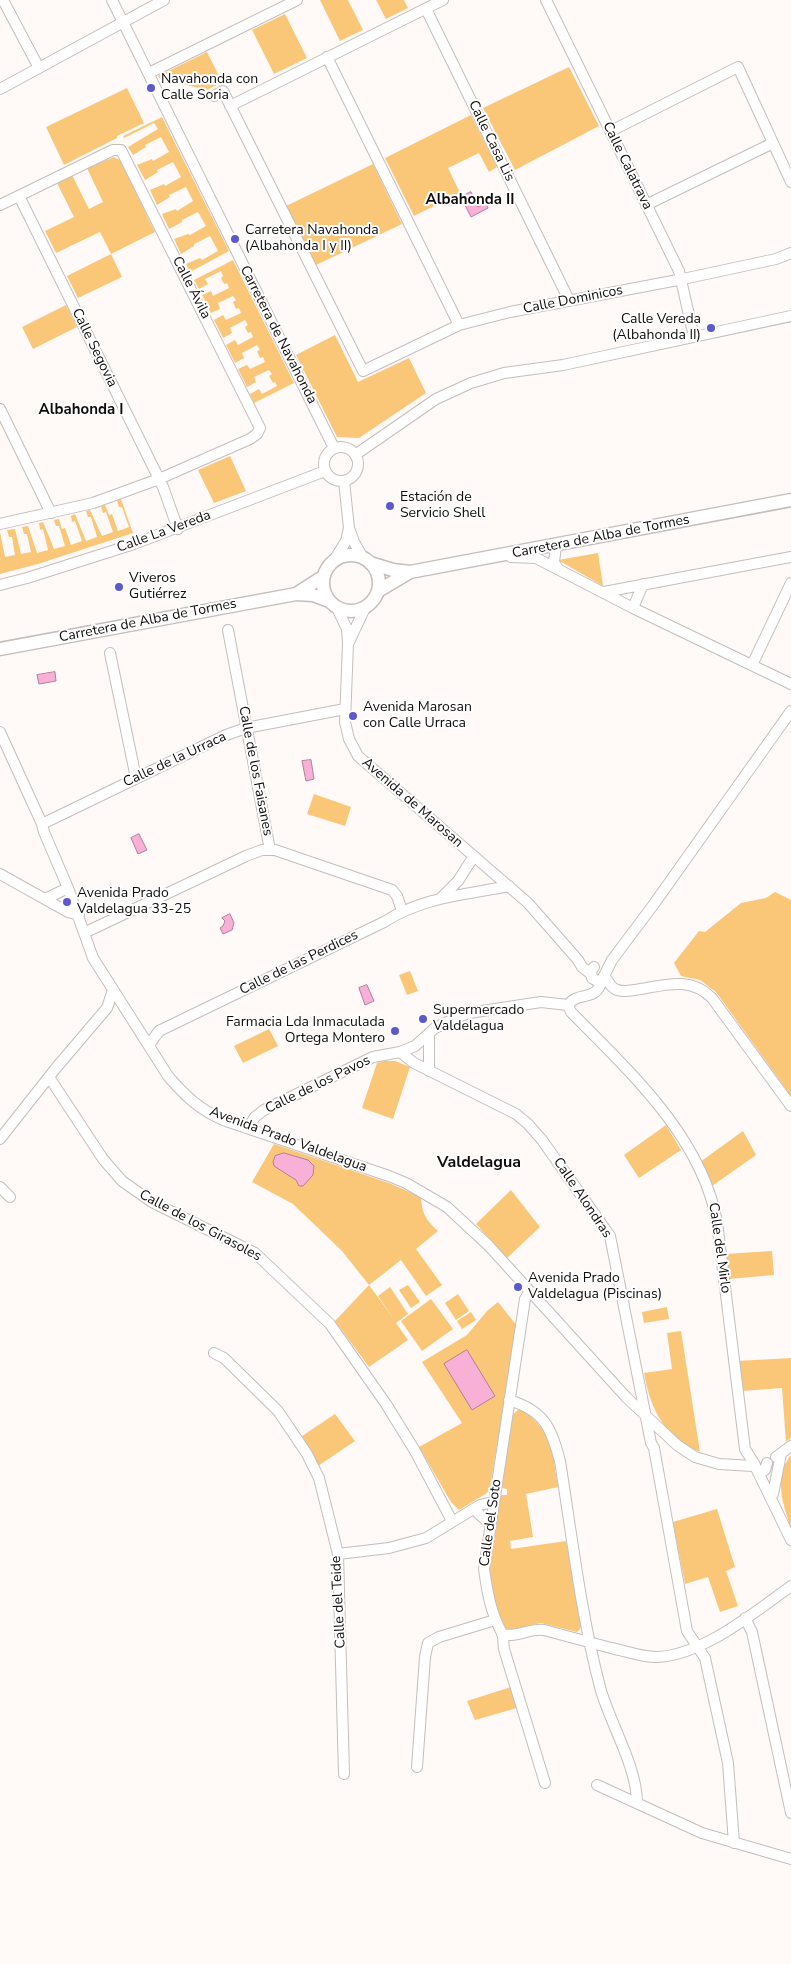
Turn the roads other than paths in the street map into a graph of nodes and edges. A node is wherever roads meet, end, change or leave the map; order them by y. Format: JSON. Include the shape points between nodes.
{"nodes":[{"id":1,"x":3,"y":0,"type":"edge"},
{"id":2,"x":112,"y":0,"type":"edge"},
{"id":3,"x":164,"y":0,"type":"edge"},
{"id":4,"x":296,"y":0,"type":"edge"},
{"id":5,"x":443,"y":0,"type":"edge"},
{"id":6,"x":546,"y":0,"type":"edge"},
{"id":7,"x":426,"y":9,"type":"junction"},
{"id":8,"x":125,"y":22,"type":"junction"},
{"id":9,"x":328,"y":57,"type":"junction"},
{"id":10,"x":39,"y":68,"type":"junction"},
{"id":11,"x":149,"y":73,"type":"junction"},
{"id":12,"x":0,"y":89,"type":"edge"},
{"id":13,"x":214,"y":96,"type":"dead end"},
{"id":14,"x":230,"y":106,"type":"junction"},
{"id":15,"x":611,"y":131,"type":"junction"},
{"id":16,"x":773,"y":143,"type":"junction"},
{"id":17,"x":791,"y":182,"type":"edge"},
{"id":18,"x":19,"y":196,"type":"junction"},
{"id":19,"x":0,"y":205,"type":"edge"},
{"id":20,"x":646,"y":205,"type":"junction"},
{"id":21,"x":791,"y":253,"type":"edge"},
{"id":22,"x":683,"y":279,"type":"junction"},
{"id":23,"x":569,"y":300,"type":"junction"},
{"id":24,"x":791,"y":316,"type":"edge"},
{"id":25,"x":459,"y":325,"type":"junction"},
{"id":26,"x":694,"y":337,"type":"junction"},
{"id":27,"x":0,"y":409,"type":"edge"},
{"id":28,"x":334,"y":448,"type":"junction"},
{"id":29,"x":355,"y":454,"type":"junction"},
{"id":30,"x":325,"y":471,"type":"junction"},
{"id":31,"x":159,"y":480,"type":"junction"},
{"id":32,"x":344,"y":481,"type":"junction"},
{"id":33,"x":791,"y":500,"type":"edge"},
{"id":34,"x":51,"y":513,"type":"junction"},
{"id":35,"x":0,"y":524,"type":"edge"},
{"id":36,"x":349,"y":528,"type":"junction"},
{"id":37,"x":178,"y":529,"type":"junction"},
{"id":38,"x":556,"y":546,"type":"junction"},
{"id":39,"x":496,"y":556,"type":"junction"},
{"id":40,"x":791,"y":557,"type":"edge"},
{"id":41,"x":367,"y":560,"type":"junction"},
{"id":42,"x":333,"y":562,"type":"junction"},
{"id":43,"x":558,"y":569,"type":"junction"},
{"id":44,"x":410,"y":572,"type":"junction"},
{"id":45,"x":324,"y":576,"type":"junction"},
{"id":46,"x":643,"y":584,"type":"junction"},
{"id":47,"x":791,"y":584,"type":"edge"},
{"id":48,"x":0,"y":585,"type":"edge"},
{"id":49,"x":378,"y":591,"type":"junction"},
{"id":50,"x":604,"y":592,"type":"junction"},
{"id":51,"x":296,"y":594,"type":"junction"},
{"id":52,"x":333,"y":604,"type":"junction"},
{"id":53,"x":365,"y":608,"type":"junction"},
{"id":54,"x":633,"y":608,"type":"junction"},
{"id":55,"x":228,"y":630,"type":"dead end"},
{"id":56,"x":348,"y":643,"type":"junction"},
{"id":57,"x":0,"y":649,"type":"edge"},
{"id":58,"x":110,"y":653,"type":"dead end"},
{"id":59,"x":752,"y":665,"type":"junction"},
{"id":60,"x":791,"y":684,"type":"edge"},
{"id":61,"x":344,"y":709,"type":"junction"},
{"id":62,"x":791,"y":711,"type":"edge"},
{"id":63,"x":246,"y":728,"type":"junction"},
{"id":64,"x":0,"y":732,"type":"edge"},
{"id":65,"x":136,"y":778,"type":"junction"},
{"id":66,"x":42,"y":824,"type":"junction"},
{"id":67,"x":270,"y":850,"type":"junction"},
{"id":68,"x":474,"y":856,"type":"junction"},
{"id":69,"x":0,"y":874,"type":"edge"},
{"id":70,"x":456,"y":883,"type":"junction"},
{"id":71,"x":508,"y":886,"type":"junction"},
{"id":72,"x":68,"y":888,"type":"junction"},
{"id":73,"x":462,"y":895,"type":"junction"},
{"id":74,"x":441,"y":898,"type":"junction"},
{"id":75,"x":46,"y":900,"type":"junction"},
{"id":76,"x":402,"y":911,"type":"junction"},
{"id":77,"x":79,"y":915,"type":"junction"},
{"id":78,"x":84,"y":933,"type":"junction"},
{"id":79,"x":599,"y":973,"type":"junction"},
{"id":80,"x":113,"y":990,"type":"junction"},
{"id":81,"x":568,"y":1005,"type":"junction"},
{"id":82,"x":107,"y":1008,"type":"junction"},
{"id":83,"x":125,"y":1010,"type":"junction"},
{"id":84,"x":136,"y":1026,"type":"junction"},
{"id":85,"x":159,"y":1031,"type":"junction"},
{"id":86,"x":429,"y":1033,"type":"junction"},
{"id":87,"x":149,"y":1045,"type":"junction"},
{"id":88,"x":400,"y":1052,"type":"junction"},
{"id":89,"x":429,"y":1071,"type":"junction"},
{"id":90,"x":49,"y":1077,"type":"junction"},
{"id":91,"x":791,"y":1106,"type":"edge"},
{"id":92,"x":248,"y":1128,"type":"junction"},
{"id":93,"x":0,"y":1139,"type":"edge"},
{"id":94,"x":0,"y":1187,"type":"edge"},
{"id":95,"x":10,"y":1197,"type":"dead end"},
{"id":96,"x":530,"y":1291,"type":"junction"},
{"id":97,"x":538,"y":1300,"type":"junction"},
{"id":98,"x":523,"y":1314,"type":"junction"},
{"id":99,"x":214,"y":1353,"type":"dead end"},
{"id":100,"x":641,"y":1391,"type":"junction"},
{"id":101,"x":626,"y":1397,"type":"junction"},
{"id":102,"x":509,"y":1400,"type":"junction"},
{"id":103,"x":646,"y":1418,"type":"junction"},
{"id":104,"x":668,"y":1438,"type":"junction"},
{"id":105,"x":791,"y":1446,"type":"edge"},
{"id":106,"x":654,"y":1448,"type":"junction"},
{"id":107,"x":745,"y":1450,"type":"junction"},
{"id":108,"x":781,"y":1454,"type":"junction"},
{"id":109,"x":734,"y":1465,"type":"junction"},
{"id":110,"x":760,"y":1466,"type":"junction"},
{"id":111,"x":773,"y":1499,"type":"junction"},
{"id":112,"x":493,"y":1505,"type":"junction"},
{"id":113,"x":472,"y":1513,"type":"junction"},
{"id":114,"x":452,"y":1521,"type":"junction"},
{"id":115,"x":490,"y":1524,"type":"junction"},
{"id":116,"x":791,"y":1540,"type":"edge"},
{"id":117,"x":338,"y":1554,"type":"junction"},
{"id":118,"x":791,"y":1586,"type":"edge"},
{"id":119,"x":745,"y":1618,"type":"junction"},
{"id":120,"x":495,"y":1620,"type":"junction"},
{"id":121,"x":502,"y":1634,"type":"junction"},
{"id":122,"x":589,"y":1642,"type":"junction"},
{"id":123,"x":698,"y":1646,"type":"junction"},
{"id":124,"x":417,"y":1767,"type":"dead end"},
{"id":125,"x":344,"y":1774,"type":"dead end"},
{"id":126,"x":546,"y":1783,"type":"dead end"},
{"id":127,"x":597,"y":1785,"type":"dead end"},
{"id":128,"x":637,"y":1803,"type":"junction"},
{"id":129,"x":791,"y":1813,"type":"edge"},
{"id":130,"x":734,"y":1843,"type":"junction"},
{"id":131,"x":791,"y":1859,"type":"edge"}],
"edges":[{"from":1,"to":10,"type":"street"},
{"from":2,"to":8,"type":"street","name":"Carretera de Navahonda"},
{"from":3,"to":8,"type":"street"},
{"from":4,"to":11,"type":"street"},
{"from":5,"to":7,"type":"street"},
{"from":6,"to":15,"type":"street","name":"Calle Calatrava"},
{"from":7,"to":9,"type":"street"},
{"from":7,"to":23,"type":"street","name":"Calle Casa Lis"},
{"from":8,"to":10,"type":"street"},
{"from":8,"to":11,"type":"street","name":"Carretera de Navahonda"},
{"from":9,"to":14,"type":"street"},
{"from":9,"to":25,"type":"street"},
{"from":10,"to":12,"type":"street"},
{"from":11,"to":28,"type":"street","name":"Carretera de Navahonda"},
{"from":13,"to":14,"type":"street","via":[[223,91]]},
{"from":14,"to":25,"type":"street","name":"Calle Dominicos","via":[[363,371]]},
{"from":15,"to":16,"type":"street","via":[[738,67]]},
{"from":15,"to":20,"type":"street","name":"Calle Calatrava"},
{"from":16,"to":17,"type":"street"},
{"from":16,"to":20,"type":"street"},
{"from":18,"to":19,"type":"street"},
{"from":18,"to":31,"type":"street","name":"Calle Segovia"},
{"from":18,"to":31,"type":"street","name":"Calle Ávila","via":[[114,150],[121,150],[245,394],[260,428],[257,434]]},
{"from":20,"to":22,"type":"street","name":"Calle Calatrava"},
{"from":21,"to":22,"type":"street","name":"Calle Dominicos"},
{"from":22,"to":23,"type":"street","name":"Calle Dominicos"},
{"from":22,"to":26,"type":"street","name":"Calle Calatrava"},
{"from":23,"to":25,"type":"street","name":"Calle Dominicos"},
{"from":24,"to":26,"type":"street"},
{"from":26,"to":29,"type":"street","via":[[564,365],[504,373],[471,383],[436,399]]},
{"from":27,"to":34,"type":"street"},
{"from":28,"to":29,"type":"street","via":[[342,447]]},
{"from":28,"to":30,"type":"street","via":[[325,458]]},
{"from":29,"to":32,"type":"street","via":[[358,462],[356,473]]},
{"from":30,"to":32,"type":"street","via":[[333,480]]},
{"from":30,"to":37,"type":"street","name":"Calle La Vereda"},
{"from":31,"to":34,"type":"street"},
{"from":31,"to":37,"type":"street","name":"Calle Segovia"},
{"from":32,"to":36,"type":"street"},
{"from":33,"to":38,"type":"main road","name":"Carretera de Alba de Tormes"},
{"from":34,"to":35,"type":"street"},
{"from":36,"to":41,"type":"street","via":[[354,542]]},
{"from":36,"to":42,"type":"street","via":[[346,541]]},
{"from":37,"to":48,"type":"street","name":"Calle La Vereda"},
{"from":38,"to":39,"type":"main road","name":"Carretera de Alba de Tormes"},
{"from":38,"to":43,"type":"street","via":[[554,562]]},
{"from":39,"to":43,"type":"street","via":[[536,558]]},
{"from":39,"to":44,"type":"main road","name":"Carretera de Alba de Tormes"},
{"from":40,"to":46,"type":"street"},
{"from":41,"to":42,"type":"main road","via":[[354,555]]},
{"from":41,"to":44,"type":"main road","name":"Carretera de Alba de Tormes","via":[[393,570]]},
{"from":41,"to":49,"type":"main road","via":[[376,571]]},
{"from":42,"to":45,"type":"main road"},
{"from":43,"to":50,"type":"street"},
{"from":44,"to":49,"type":"main road","name":"Carretera de Alba de Tormes"},
{"from":45,"to":51,"type":"main road","name":"Carretera de Alba de Tormes"},
{"from":45,"to":52,"type":"main road","via":[[325,593]]},
{"from":46,"to":50,"type":"street"},
{"from":46,"to":54,"type":"street"},
{"from":47,"to":59,"type":"street"},
{"from":49,"to":53,"type":"main road"},
{"from":50,"to":54,"type":"street"},
{"from":51,"to":52,"type":"main road","name":"Carretera de Alba de Tormes","via":[[312,595]]},
{"from":51,"to":57,"type":"main road","name":"Carretera de Alba de Tormes"},
{"from":52,"to":53,"type":"main road","via":[[346,611]]},
{"from":52,"to":56,"type":"street","name":"Avenida de Marosan","via":[[347,629]]},
{"from":53,"to":56,"type":"street","name":"Avenida de Marosan"},
{"from":54,"to":59,"type":"street"},
{"from":55,"to":63,"type":"street","name":"Calle de los Faisanes"},
{"from":56,"to":61,"type":"street","name":"Avenida de Marosan"},
{"from":58,"to":65,"type":"street"},
{"from":59,"to":60,"type":"street"},
{"from":61,"to":63,"type":"street","name":"Calle de la Urraca"},
{"from":61,"to":68,"type":"street","name":"Avenida de Marosan","via":[[349,739],[358,756]]},
{"from":62,"to":79,"type":"street","via":[[654,904]]},
{"from":63,"to":65,"type":"street","name":"Calle de la Urraca"},
{"from":63,"to":67,"type":"street","name":"Calle de los Faisanes"},
{"from":64,"to":66,"type":"street","name":"Avenida Prado Valdelagua"},
{"from":65,"to":66,"type":"street","name":"Calle de la Urraca"},
{"from":66,"to":72,"type":"street","name":"Avenida Prado Valdelagua"},
{"from":67,"to":76,"type":"street","name":"Calle de los Faisanes","via":[[392,890]]},
{"from":67,"to":78,"type":"street","via":[[246,856]]},
{"from":68,"to":70,"type":"street","name":"Calle de las Perdices"},
{"from":68,"to":71,"type":"street","name":"Avenida de Marosan"},
{"from":69,"to":75,"type":"street"},
{"from":70,"to":73,"type":"street"},
{"from":70,"to":74,"type":"street","name":"Calle de las Perdices"},
{"from":71,"to":73,"type":"street","name":"Calle de las Perdices"},
{"from":71,"to":79,"type":"street","name":"Avenida de Marosan","via":[[528,903],[582,967]]},
{"from":72,"to":75,"type":"street"},
{"from":72,"to":77,"type":"street","name":"Avenida Prado Valdelagua"},
{"from":73,"to":74,"type":"street","name":"Calle de las Perdices"},
{"from":74,"to":76,"type":"street","name":"Calle de las Perdices"},
{"from":75,"to":77,"type":"street"},
{"from":76,"to":85,"type":"street","name":"Calle de las Perdices"},
{"from":77,"to":78,"type":"street","name":"Avenida Prado Valdelagua"},
{"from":78,"to":80,"type":"street","name":"Avenida Prado Valdelagua","via":[[93,958]]},
{"from":79,"to":81,"type":"street","via":[[600,988],[596,993],[574,999]]},
{"from":79,"to":91,"type":"street","name":"Avenida de Marosan","via":[[621,991],[688,984],[705,991]]},
{"from":80,"to":82,"type":"street"},
{"from":80,"to":83,"type":"street","name":"Avenida Prado Valdelagua"},
{"from":81,"to":86,"type":"street","name":"Calle de los Pavos","via":[[542,1002],[470,1013]]},
{"from":81,"to":107,"type":"street","name":"Calle del Mirlo","via":[[664,1111],[710,1191],[717,1222]]},
{"from":82,"to":83,"type":"street"},
{"from":82,"to":90,"type":"street"},
{"from":83,"to":84,"type":"street","name":"Avenida Prado Valdelagua"},
{"from":84,"to":85,"type":"street"},
{"from":84,"to":87,"type":"street","name":"Avenida Prado Valdelagua"},
{"from":85,"to":87,"type":"street","name":"Calle de las Perdices"},
{"from":86,"to":88,"type":"street","name":"Calle de los Pavos","via":[[415,1046]]},
{"from":86,"to":89,"type":"street"},
{"from":87,"to":92,"type":"street","name":"Avenida Prado Valdelagua","via":[[168,1076],[192,1102],[216,1117]]},
{"from":88,"to":89,"type":"street","name":"Calle Alondras"},
{"from":88,"to":92,"type":"street","name":"Calle de los Pavos","via":[[374,1057],[276,1104],[256,1117]]},
{"from":89,"to":100,"type":"street","name":"Calle Alondras","via":[[516,1114],[528,1124],[609,1232]]},
{"from":90,"to":93,"type":"street"},
{"from":90,"to":114,"type":"street","name":"Calle de los Girasoles","via":[[99,1153],[122,1181],[152,1202],[255,1253],[330,1324],[386,1404]]},
{"from":92,"to":96,"type":"street","name":"Avenida Prado Valdelagua","via":[[389,1176],[434,1198],[466,1224]]},
{"from":94,"to":95,"type":"street"},
{"from":96,"to":97,"type":"street","name":"Avenida Prado Valdelagua"},
{"from":96,"to":98,"type":"street","name":"Calle del Soto"},
{"from":97,"to":98,"type":"street"},
{"from":97,"to":101,"type":"street","name":"Avenida Prado Valdelagua"},
{"from":98,"to":102,"type":"street","name":"Calle del Soto"},
{"from":99,"to":117,"type":"street","name":"Calle del Teide","via":[[224,1358],[278,1411],[307,1454],[318,1478]]},
{"from":100,"to":101,"type":"street"},
{"from":100,"to":103,"type":"street","name":"Calle Alondras"},
{"from":101,"to":103,"type":"street","name":"Avenida Prado Valdelagua"},
{"from":102,"to":112,"type":"street","name":"Calle del Soto"},
{"from":102,"to":122,"type":"street","via":[[536,1412],[553,1436]]},
{"from":103,"to":104,"type":"street","name":"Avenida Prado Valdelagua"},
{"from":103,"to":106,"type":"street","name":"Calle Alondras"},
{"from":104,"to":106,"type":"street"},
{"from":104,"to":109,"type":"street","name":"Avenida Prado Valdelagua","via":[[695,1457]]},
{"from":105,"to":108,"type":"street"},
{"from":106,"to":123,"type":"street","name":"Calle Alondras","via":[[687,1630]]},
{"from":107,"to":109,"type":"street"},
{"from":107,"to":110,"type":"street","name":"Calle del Mirlo"},
{"from":108,"to":110,"type":"street"},
{"from":108,"to":111,"type":"street"},
{"from":109,"to":110,"type":"street","name":"Avenida Prado Valdelagua"},
{"from":110,"to":111,"type":"street","name":"Calle del Mirlo"},
{"from":111,"to":116,"type":"street","name":"Calle del Mirlo"},
{"from":112,"to":113,"type":"street","via":[[480,1506]]},
{"from":112,"to":115,"type":"street","name":"Calle del Soto"},
{"from":113,"to":114,"type":"street"},
{"from":113,"to":115,"type":"street"},
{"from":114,"to":117,"type":"street","via":[[426,1538],[407,1544]]},
{"from":115,"to":120,"type":"street","name":"Calle del Soto","via":[[484,1569]]},
{"from":117,"to":125,"type":"street","name":"Calle del Teide"},
{"from":118,"to":119,"type":"street"},
{"from":119,"to":123,"type":"street"},
{"from":119,"to":129,"type":"street","via":[[752,1632]]},
{"from":120,"to":121,"type":"street","name":"Calle del Soto"},
{"from":120,"to":124,"type":"street","via":[[428,1643]]},
{"from":121,"to":122,"type":"street","via":[[508,1636],[535,1629]]},
{"from":121,"to":126,"type":"street","name":"Calle del Soto"},
{"from":122,"to":123,"type":"street","via":[[656,1657]]},
{"from":122,"to":128,"type":"street","via":[[609,1715],[634,1777]]},
{"from":123,"to":130,"type":"street","name":"Calle Alondras","via":[[705,1658],[728,1763]]},
{"from":127,"to":128,"type":"street"},
{"from":128,"to":130,"type":"street","via":[[702,1833]]},
{"from":130,"to":131,"type":"street"}]}
